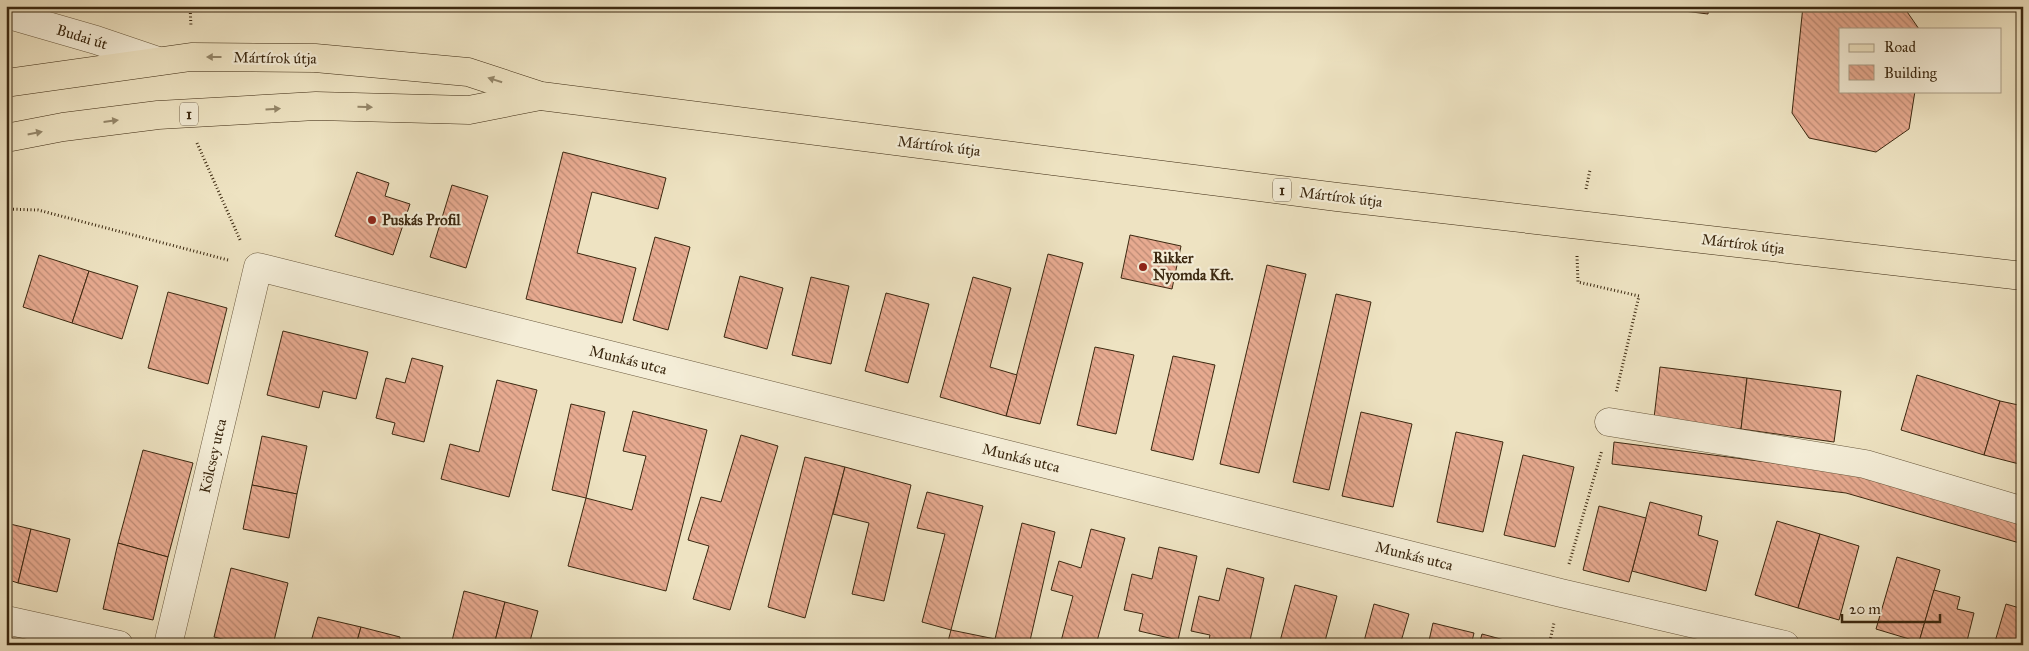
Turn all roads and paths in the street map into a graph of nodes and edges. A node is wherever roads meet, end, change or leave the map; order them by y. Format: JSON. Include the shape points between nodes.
{"nodes":[{"id":1,"x":6,"y":14,"type":"edge"},
{"id":2,"x":158,"y":62,"type":"junction"},
{"id":3,"x":6,"y":73,"type":"edge"},
{"id":4,"x":67,"y":74,"type":"junction"},
{"id":5,"x":6,"y":83,"type":"edge"},
{"id":6,"x":541,"y":96,"type":"junction"},
{"id":7,"x":6,"y":138,"type":"edge"},
{"id":8,"x":198,"y":149,"type":"dead end"},
{"id":9,"x":1590,"y":170,"type":"dead end"},
{"id":10,"x":1586,"y":190,"type":"dead end"},
{"id":11,"x":6,"y":209,"type":"edge"},
{"id":12,"x":1577,"y":256,"type":"dead end"},
{"id":13,"x":258,"y":267,"type":"junction"},
{"id":14,"x":2023,"y":276,"type":"edge"},
{"id":15,"x":1609,"y":422,"type":"junction"},
{"id":16,"x":2023,"y":511,"type":"edge"},
{"id":17,"x":1561,"y":593,"type":"junction"},
{"id":18,"x":6,"y":620,"type":"edge"},
{"id":19,"x":119,"y":645,"type":"edge"},
{"id":20,"x":168,"y":645,"type":"edge"},
{"id":21,"x":1785,"y":645,"type":"edge"}],
"edges":[{"from":1,"to":2,"type":"street","name":"Budai út"},
{"from":2,"to":4,"type":"main road","name":"Mártírok útja","number":"1"},
{"from":6,"to":2,"type":"main road","name":"Mártírok útja","number":"1","one_way":true,"via":[[468,72],[315,58],[191,57]]},
{"from":3,"to":4,"type":"street"},
{"from":4,"to":5,"type":"main road","name":"Mártírok útja","number":"1"},
{"from":7,"to":6,"type":"main road","name":"Mártírok útja","number":"1","one_way":true,"via":[[63,127],[158,116],[316,106],[469,110]]},
{"from":6,"to":14,"type":"main road","name":"Mártírok útja","number":"1","via":[[1337,197]]},
{"from":8,"to":13,"type":"path","via":[[240,241]]},
{"from":9,"to":10,"type":"path"},
{"from":11,"to":13,"type":"path","via":[[38,210]]},
{"from":12,"to":15,"type":"path","via":[[1578,282],[1639,296]]},
{"from":13,"to":17,"type":"street","name":"Munkás utca"},
{"from":13,"to":20,"type":"street","name":"Kölcsey utca"},
{"from":15,"to":16,"type":"street","via":[[1865,464]]},
{"from":15,"to":17,"type":"path"},
{"from":17,"to":21,"type":"street","name":"Munkás utca"},
{"from":18,"to":19,"type":"street"}]}
